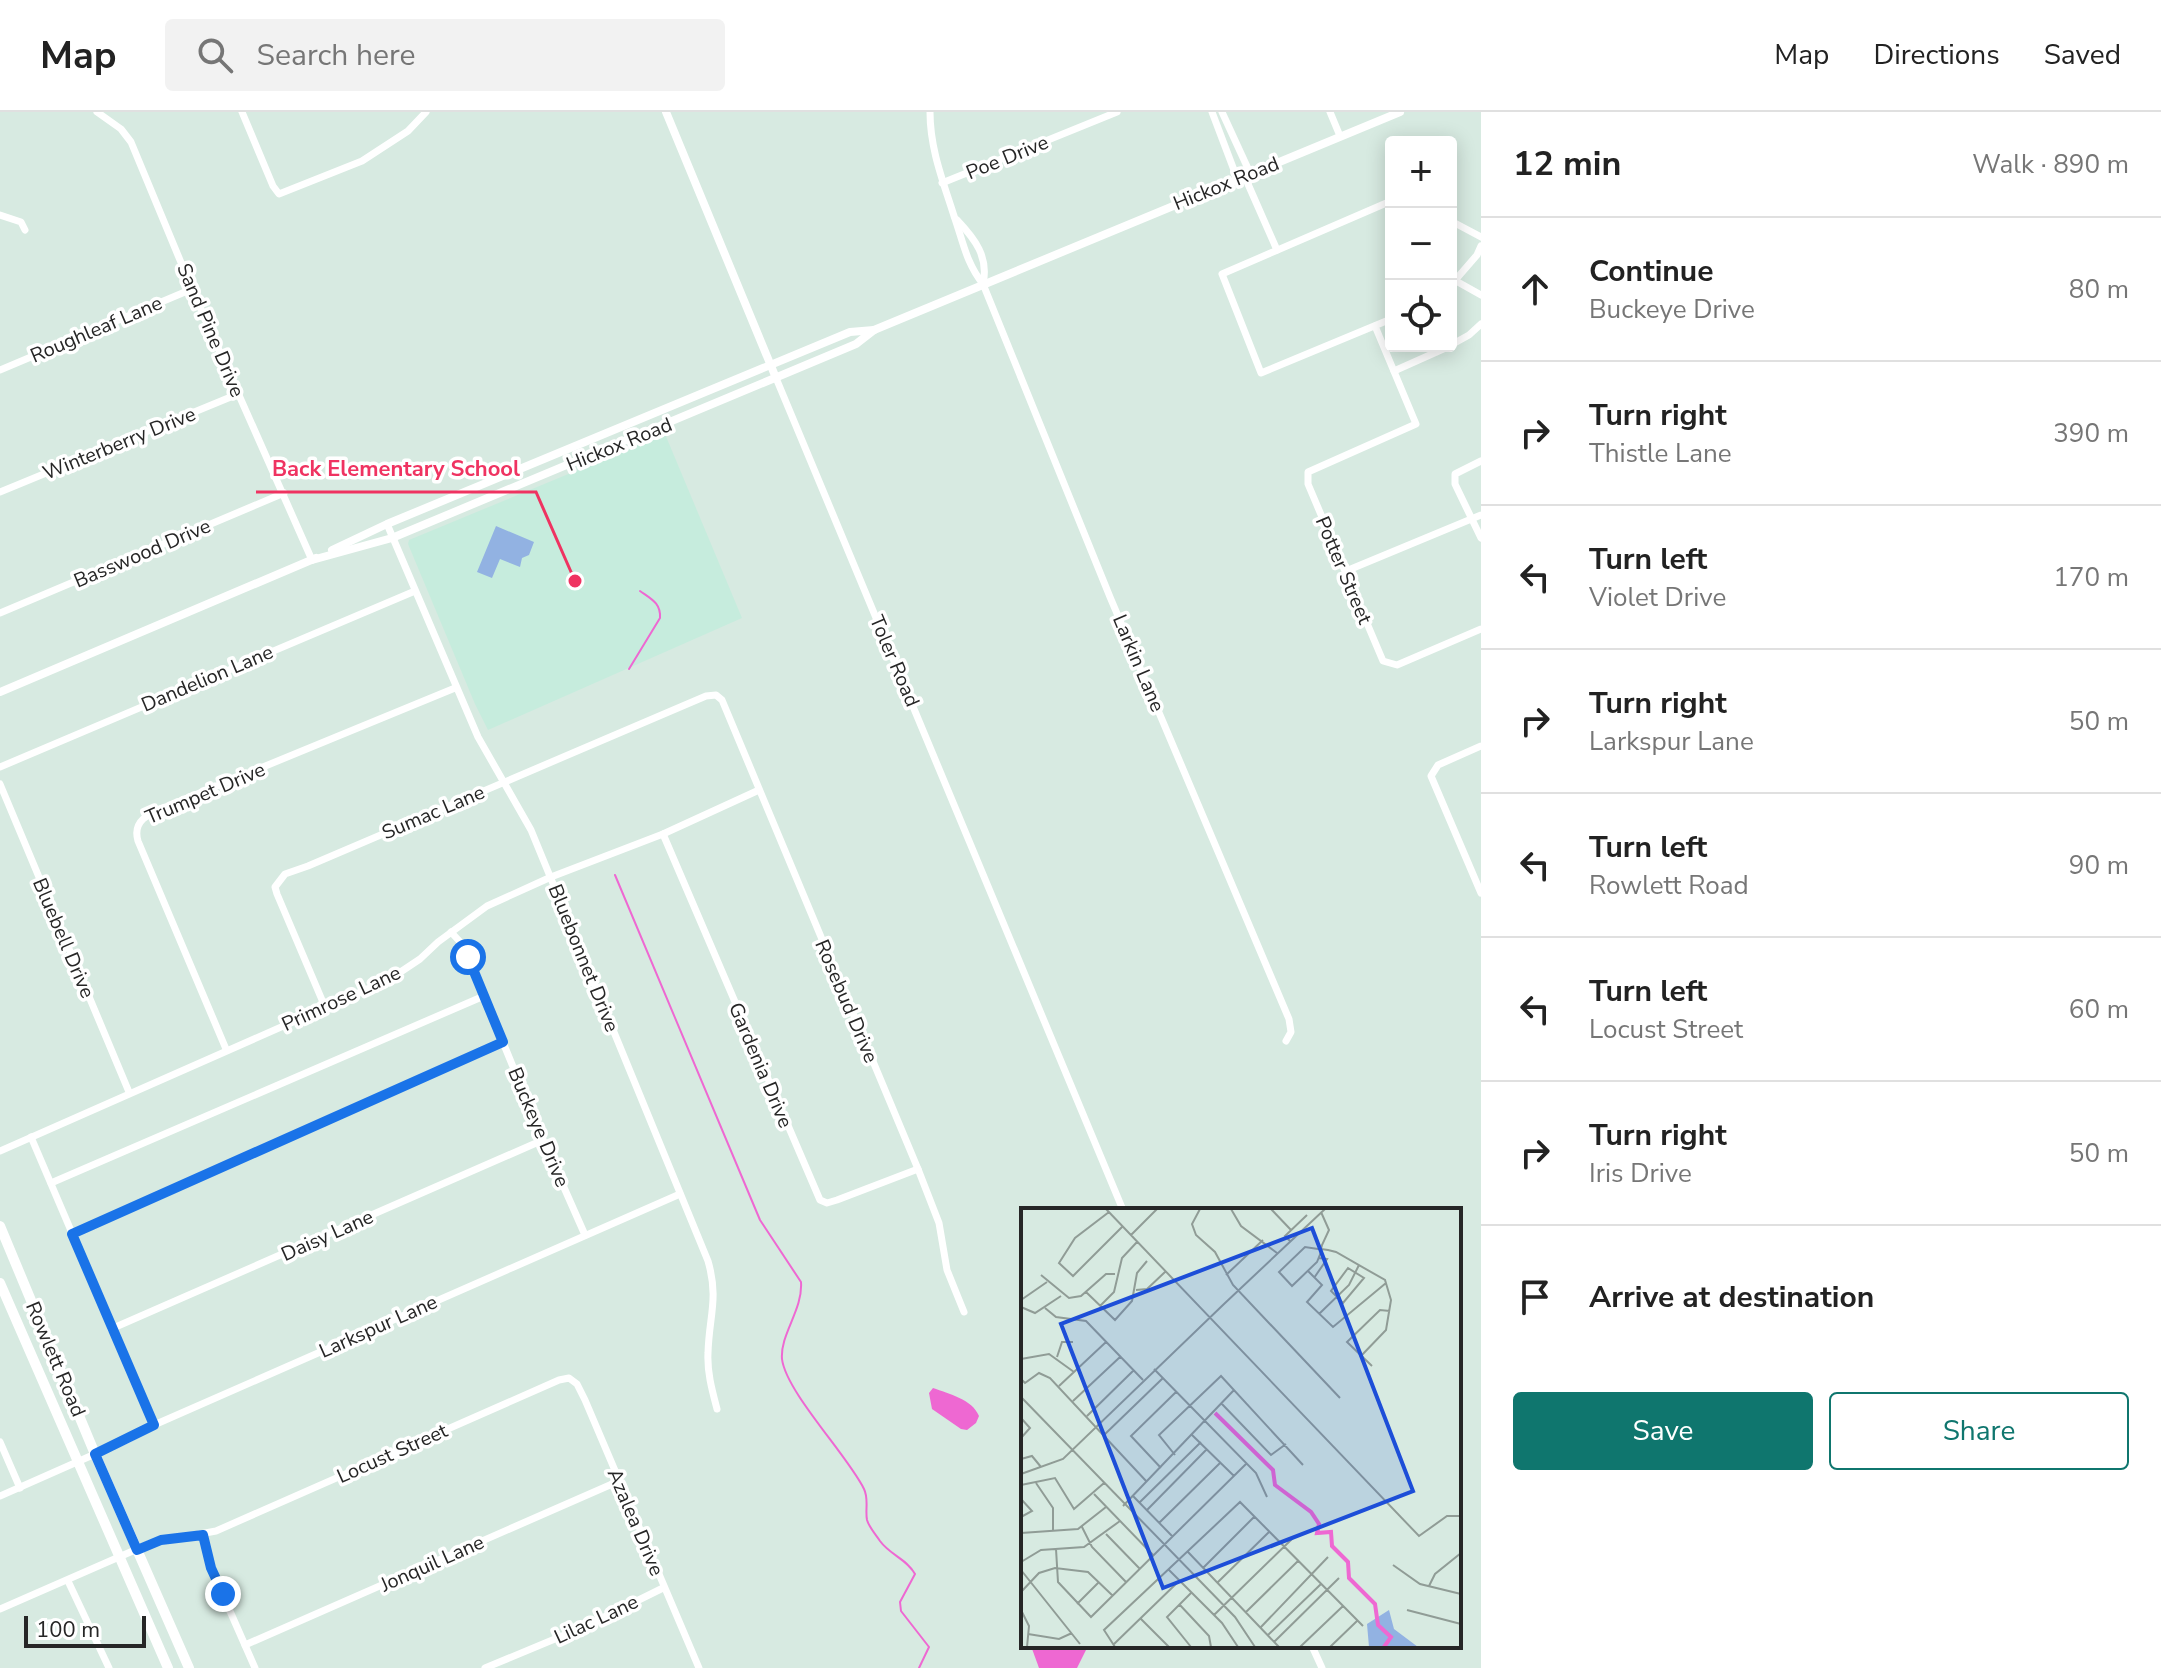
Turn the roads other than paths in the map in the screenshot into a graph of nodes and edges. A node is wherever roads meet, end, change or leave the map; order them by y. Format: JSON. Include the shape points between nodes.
{"nodes":[{"id":1,"x":97,"y":112,"type":"edge"},
{"id":2,"x":242,"y":112,"type":"edge"},
{"id":3,"x":426,"y":112,"type":"edge"},
{"id":4,"x":666,"y":112,"type":"edge"},
{"id":5,"x":930,"y":112,"type":"edge"},
{"id":6,"x":1117,"y":112,"type":"edge"},
{"id":7,"x":1212,"y":112,"type":"edge"},
{"id":8,"x":1222,"y":112,"type":"edge"},
{"id":9,"x":1330,"y":112,"type":"edge"},
{"id":10,"x":1400,"y":112,"type":"edge"},
{"id":11,"x":1340,"y":136,"type":"junction"},
{"id":12,"x":1244,"y":175,"type":"junction"},
{"id":13,"x":942,"y":183,"type":"junction"},
{"id":14,"x":1385,"y":204,"type":"edge"},
{"id":15,"x":0,"y":215,"type":"edge"},
{"id":16,"x":955,"y":217,"type":"junction"},
{"id":17,"x":1457,"y":224,"type":"edge"},
{"id":18,"x":25,"y":230,"type":"dead end"},
{"id":19,"x":1481,"y":237,"type":"edge"},
{"id":20,"x":1481,"y":246,"type":"edge"},
{"id":21,"x":1277,"y":250,"type":"junction"},
{"id":22,"x":1456,"y":280,"type":"edge"},
{"id":23,"x":983,"y":284,"type":"junction"},
{"id":24,"x":1457,"y":284,"type":"edge"},
{"id":25,"x":192,"y":289,"type":"junction"},
{"id":26,"x":1481,"y":295,"type":"edge"},
{"id":27,"x":1385,"y":322,"type":"edge"},
{"id":28,"x":1481,"y":324,"type":"edge"},
{"id":29,"x":1375,"y":326,"type":"junction"},
{"id":30,"x":874,"y":330,"type":"junction"},
{"id":31,"x":1457,"y":342,"type":"edge"},
{"id":32,"x":1437,"y":352,"type":"edge"},
{"id":33,"x":771,"y":365,"type":"junction"},
{"id":34,"x":0,"y":370,"type":"edge"},
{"id":35,"x":1394,"y":371,"type":"junction"},
{"id":36,"x":776,"y":378,"type":"junction"},
{"id":37,"x":238,"y":394,"type":"junction"},
{"id":38,"x":580,"y":445,"type":"junction"},
{"id":39,"x":561,"y":452,"type":"junction"},
{"id":40,"x":586,"y":458,"type":"junction"},
{"id":41,"x":1481,"y":461,"type":"edge"},
{"id":42,"x":0,"y":492,"type":"edge"},
{"id":43,"x":284,"y":493,"type":"junction"},
{"id":44,"x":487,"y":499,"type":"junction"},
{"id":45,"x":1481,"y":515,"type":"edge"},
{"id":46,"x":1470,"y":519,"type":"junction"},
{"id":47,"x":387,"y":524,"type":"junction"},
{"id":48,"x":392,"y":538,"type":"junction"},
{"id":49,"x":1481,"y":538,"type":"edge"},
{"id":50,"x":312,"y":560,"type":"junction"},
{"id":51,"x":1346,"y":571,"type":"junction"},
{"id":52,"x":415,"y":591,"type":"junction"},
{"id":53,"x":0,"y":613,"type":"edge"},
{"id":54,"x":1481,"y":629,"type":"edge"},
{"id":55,"x":455,"y":688,"type":"junction"},
{"id":56,"x":0,"y":692,"type":"edge"},
{"id":57,"x":716,"y":695,"type":"joint"},
{"id":58,"x":1481,"y":746,"type":"edge"},
{"id":59,"x":0,"y":767,"type":"edge"},
{"id":60,"x":505,"y":781,"type":"junction"},
{"id":61,"x":0,"y":784,"type":"edge"},
{"id":62,"x":759,"y":790,"type":"junction"},
{"id":63,"x":663,"y":834,"type":"junction"},
{"id":64,"x":1481,"y":863,"type":"edge"},
{"id":65,"x":1470,"y":868,"type":"junction"},
{"id":66,"x":551,"y":877,"type":"junction"},
{"id":67,"x":1481,"y":893,"type":"edge"},
{"id":68,"x":451,"y":932,"type":"junction"},
{"id":69,"x":484,"y":996,"type":"junction"},
{"id":70,"x":325,"y":1007,"type":"junction"},
{"id":71,"x":1286,"y":1041,"type":"dead end"},
{"id":72,"x":503,"y":1042,"type":"junction"},
{"id":73,"x":226,"y":1049,"type":"junction"},
{"id":74,"x":129,"y":1092,"type":"junction"},
{"id":75,"x":31,"y":1137,"type":"junction"},
{"id":76,"x":543,"y":1140,"type":"junction"},
{"id":77,"x":0,"y":1151,"type":"edge"},
{"id":78,"x":918,"y":1169,"type":"junction"},
{"id":79,"x":51,"y":1183,"type":"junction"},
{"id":80,"x":680,"y":1194,"type":"junction"},
{"id":81,"x":1122,"y":1208,"type":"edge"},
{"id":82,"x":0,"y":1226,"type":"edge"},
{"id":83,"x":72,"y":1234,"type":"junction"},
{"id":84,"x":585,"y":1235,"type":"junction"},
{"id":85,"x":0,"y":1283,"type":"edge"},
{"id":86,"x":964,"y":1312,"type":"dead end"},
{"id":87,"x":111,"y":1329,"type":"junction"},
{"id":88,"x":569,"y":1378,"type":"joint"},
{"id":89,"x":717,"y":1409,"type":"dead end"},
{"id":90,"x":154,"y":1425,"type":"junction"},
{"id":91,"x":0,"y":1442,"type":"edge"},
{"id":92,"x":95,"y":1454,"type":"junction"},
{"id":93,"x":78,"y":1462,"type":"junction"},
{"id":94,"x":619,"y":1481,"type":"junction"},
{"id":95,"x":20,"y":1488,"type":"junction"},
{"id":96,"x":0,"y":1496,"type":"edge"},
{"id":97,"x":203,"y":1535,"type":"junction"},
{"id":98,"x":137,"y":1550,"type":"junction"},
{"id":99,"x":121,"y":1558,"type":"junction"},
{"id":100,"x":68,"y":1581,"type":"junction"},
{"id":101,"x":663,"y":1588,"type":"junction"},
{"id":102,"x":0,"y":1609,"type":"edge"},
{"id":103,"x":245,"y":1645,"type":"junction"},
{"id":104,"x":1313,"y":1648,"type":"edge"},
{"id":105,"x":108,"y":1666,"type":"edge"},
{"id":106,"x":96,"y":1668,"type":"edge"},
{"id":107,"x":168,"y":1668,"type":"edge"},
{"id":108,"x":189,"y":1668,"type":"edge"},
{"id":109,"x":255,"y":1668,"type":"edge"},
{"id":110,"x":485,"y":1668,"type":"edge"},
{"id":111,"x":699,"y":1668,"type":"edge"},
{"id":112,"x":1322,"y":1668,"type":"edge"}],
"edges":[{"from":1,"to":25,"type":"street","name":"Sand Pine Drive","via":[[131,142]]},
{"from":2,"to":3,"type":"street","via":[[279,194],[362,161],[408,131]]},
{"from":4,"to":33,"type":"street","name":"Toler Road"},
{"from":5,"to":13,"type":"street"},
{"from":6,"to":13,"type":"street","name":"Poe Drive"},
{"from":7,"to":12,"type":"street"},
{"from":8,"to":12,"type":"street"},
{"from":9,"to":11,"type":"street"},
{"from":10,"to":11,"type":"street","name":"Hickox Road"},
{"from":11,"to":12,"type":"street","name":"Hickox Road"},
{"from":12,"to":21,"type":"street"},
{"from":12,"to":23,"type":"street","name":"Hickox Road"},
{"from":13,"to":16,"type":"street"},
{"from":14,"to":21,"type":"street"},
{"from":15,"to":18,"type":"street","via":[[21,222]]},
{"from":16,"to":23,"type":"street","via":[[962,248]]},
{"from":16,"to":23,"type":"street","via":[[977,242],[987,269]]},
{"from":17,"to":19,"type":"street"},
{"from":20,"to":22,"type":"street"},
{"from":21,"to":29,"type":"street","via":[[1222,274],[1261,373]]},
{"from":23,"to":30,"type":"street","name":"Hickox Road"},
{"from":23,"to":71,"type":"street","name":"Larkin Lane","via":[[1289,1019]]},
{"from":24,"to":26,"type":"street"},
{"from":25,"to":34,"type":"street","name":"Roughleaf Lane"},
{"from":25,"to":37,"type":"street","name":"Sand Pine Drive"},
{"from":27,"to":29,"type":"street"},
{"from":28,"to":31,"type":"street"},
{"from":29,"to":35,"type":"street"},
{"from":30,"to":33,"type":"street","name":"Hickox Road","via":[[850,332]]},
{"from":30,"to":36,"type":"street","name":"Hickox Road","via":[[856,344]]},
{"from":32,"to":35,"type":"street"},
{"from":33,"to":36,"type":"street","name":"Toler Road"},
{"from":33,"to":38,"type":"street","name":"Hickox Road"},
{"from":35,"to":51,"type":"street","name":"Potter Street","via":[[1416,424],[1308,472],[1308,484]]},
{"from":36,"to":40,"type":"street","name":"Hickox Road"},
{"from":36,"to":81,"type":"street","name":"Toler Road"},
{"from":37,"to":42,"type":"street","name":"Winterberry Drive"},
{"from":37,"to":43,"type":"street","name":"Sand Pine Drive"},
{"from":38,"to":39,"type":"street","name":"Hickox Road"},
{"from":38,"to":40,"type":"street"},
{"from":39,"to":44,"type":"street","via":[[491,485]]},
{"from":39,"to":47,"type":"street","name":"Hickox Road"},
{"from":40,"to":44,"type":"street","name":"Hickox Road"},
{"from":41,"to":46,"type":"street","via":[[1455,474]]},
{"from":43,"to":50,"type":"street","name":"Sand Pine Drive"},
{"from":43,"to":53,"type":"street","name":"Basswood Drive"},
{"from":44,"to":48,"type":"street","name":"Hickox Road"},
{"from":45,"to":46,"type":"street"},
{"from":46,"to":49,"type":"street"},
{"from":46,"to":51,"type":"street"},
{"from":47,"to":48,"type":"street","name":"Bluebonnet Drive"},
{"from":47,"to":50,"type":"street","name":"Hickox Road"},
{"from":48,"to":50,"type":"street","name":"Hickox Road"},
{"from":48,"to":52,"type":"street","name":"Bluebonnet Drive"},
{"from":50,"to":56,"type":"street","name":"Hickox Road"},
{"from":51,"to":54,"type":"street","name":"Potter Street","via":[[1379,653],[1389,664]]},
{"from":52,"to":55,"type":"street","name":"Bluebonnet Drive"},
{"from":52,"to":59,"type":"street","name":"Dandelion Lane"},
{"from":55,"to":60,"type":"street","name":"Bluebonnet Drive"},
{"from":55,"to":73,"type":"street","name":"Trumpet Drive","via":[[173,804],[137,824],[138,841]]},
{"from":57,"to":60,"type":"street","name":"Sumac Lane"},
{"from":57,"to":62,"type":"street","name":"Rosebud Drive"},
{"from":58,"to":65,"type":"street","via":[[1438,765],[1431,776]]},
{"from":60,"to":66,"type":"street","name":"Bluebonnet Drive"},
{"from":60,"to":70,"type":"street","name":"Sumac Lane","via":[[278,881],[277,894]]},
{"from":61,"to":74,"type":"street","name":"Bluebell Drive"},
{"from":62,"to":63,"type":"street","name":"Primrose Lane"},
{"from":62,"to":78,"type":"street","name":"Rosebud Drive"},
{"from":63,"to":66,"type":"street","name":"Primrose Lane"},
{"from":63,"to":78,"type":"street","name":"Gardenia Drive","via":[[820,1200],[837,1200]]},
{"from":64,"to":65,"type":"street"},
{"from":65,"to":67,"type":"street"},
{"from":66,"to":68,"type":"street","name":"Primrose Lane","via":[[487,906]]},
{"from":66,"to":80,"type":"street","name":"Bluebonnet Drive"},
{"from":68,"to":69,"type":"street","name":"Buckeye Drive","via":[[462,944]]},
{"from":68,"to":70,"type":"street","name":"Primrose Lane","via":[[390,979]]},
{"from":69,"to":72,"type":"street","name":"Buckeye Drive"},
{"from":69,"to":79,"type":"street"},
{"from":70,"to":73,"type":"street","name":"Primrose Lane"},
{"from":72,"to":76,"type":"street","name":"Buckeye Drive"},
{"from":72,"to":83,"type":"street"},
{"from":73,"to":74,"type":"street","name":"Primrose Lane"},
{"from":74,"to":75,"type":"street","name":"Primrose Lane"},
{"from":75,"to":77,"type":"street","name":"Primrose Lane"},
{"from":75,"to":79,"type":"street"},
{"from":76,"to":84,"type":"street","name":"Buckeye Drive"},
{"from":76,"to":87,"type":"street","name":"Daisy Lane"},
{"from":78,"to":86,"type":"street","name":"Rosebud Drive"},
{"from":79,"to":83,"type":"street"},
{"from":80,"to":84,"type":"street","name":"Larkspur Lane"},
{"from":80,"to":89,"type":"street","name":"Bluebonnet Drive","via":[[714,1281],[708,1373]]},
{"from":82,"to":92,"type":"main road","name":"Rowlett Road"},
{"from":83,"to":87,"type":"street"},
{"from":84,"to":90,"type":"street","name":"Larkspur Lane"},
{"from":85,"to":93,"type":"main road","name":"Rowlett Road"},
{"from":87,"to":90,"type":"street"},
{"from":88,"to":94,"type":"street","name":"Azalea Drive","via":[[585,1400]]},
{"from":88,"to":97,"type":"street","name":"Locust Street"},
{"from":90,"to":92,"type":"street","name":"Larkspur Lane"},
{"from":91,"to":95,"type":"street"},
{"from":92,"to":93,"type":"street","name":"Larkspur Lane"},
{"from":92,"to":98,"type":"main road","name":"Rowlett Road"},
{"from":93,"to":95,"type":"street","name":"Larkspur Lane"},
{"from":93,"to":99,"type":"main road","name":"Rowlett Road"},
{"from":94,"to":101,"type":"street","name":"Azalea Drive"},
{"from":94,"to":103,"type":"street","name":"Jonquil Lane"},
{"from":95,"to":96,"type":"street","name":"Larkspur Lane"},
{"from":97,"to":98,"type":"street","via":[[161,1540]]},
{"from":97,"to":103,"type":"street","via":[[211,1568]]},
{"from":98,"to":99,"type":"street"},
{"from":98,"to":108,"type":"main road","name":"Rowlett Road"},
{"from":99,"to":100,"type":"street"},
{"from":99,"to":107,"type":"main road","name":"Rowlett Road"},
{"from":100,"to":102,"type":"street"},
{"from":100,"to":105,"type":"street"},
{"from":101,"to":110,"type":"street","name":"Lilac Lane"},
{"from":101,"to":111,"type":"street","name":"Azalea Drive"},
{"from":103,"to":109,"type":"street"},
{"from":104,"to":112,"type":"street"},
{"from":105,"to":106,"type":"street"}]}
